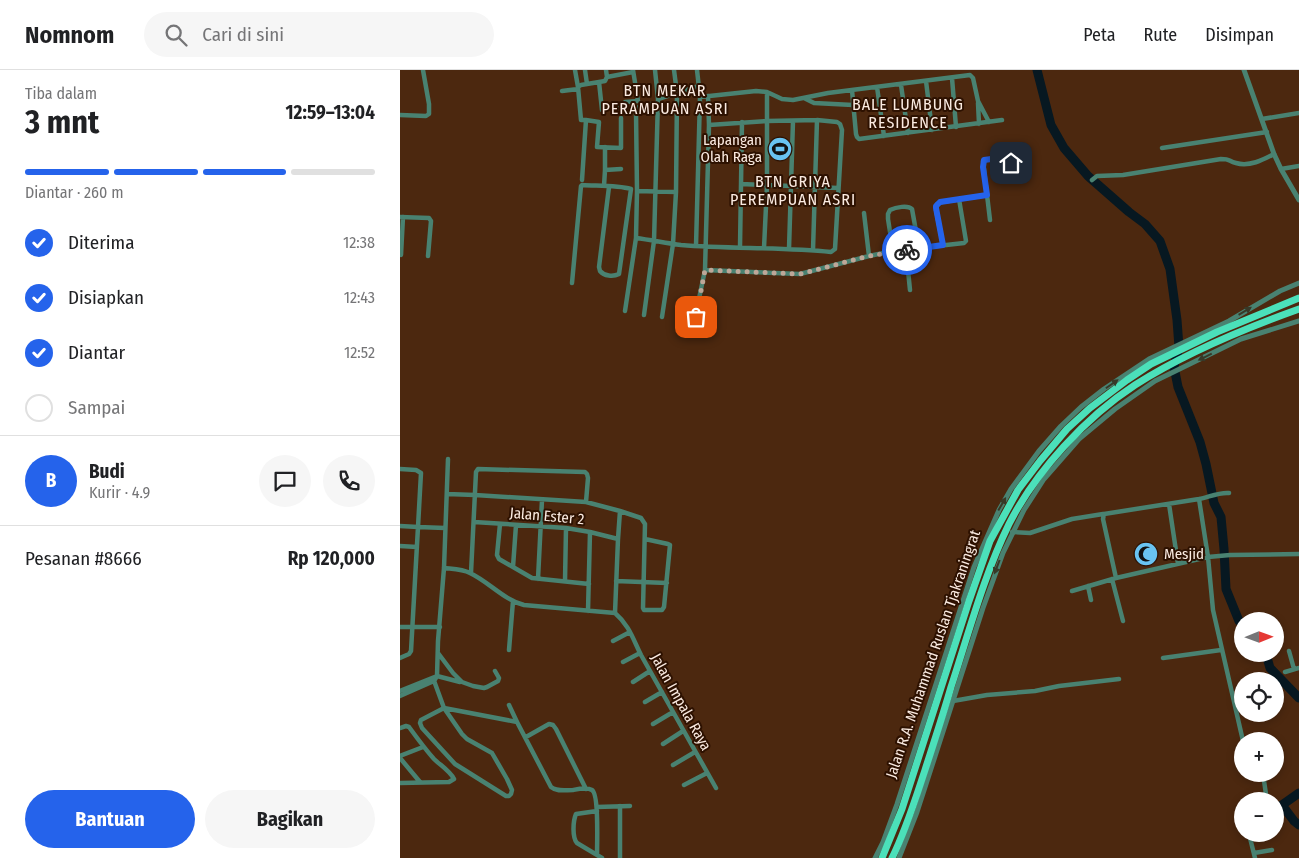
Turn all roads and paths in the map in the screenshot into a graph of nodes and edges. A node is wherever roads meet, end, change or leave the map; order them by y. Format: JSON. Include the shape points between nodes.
{"nodes":[{"id":1,"x":423,"y":70,"type":"edge"},
{"id":2,"x":575,"y":70,"type":"edge"},
{"id":3,"x":585,"y":70,"type":"edge"},
{"id":4,"x":606,"y":70,"type":"edge"},
{"id":5,"x":655,"y":70,"type":"edge"},
{"id":6,"x":674,"y":70,"type":"edge"},
{"id":7,"x":697,"y":70,"type":"edge"},
{"id":8,"x":1244,"y":70,"type":"edge"},
{"id":9,"x":633,"y":71,"type":"edge"},
{"id":10,"x":607,"y":77,"type":"junction"},
{"id":11,"x":952,"y":78,"type":"junction"},
{"id":12,"x":926,"y":80,"type":"junction"},
{"id":13,"x":599,"y":82,"type":"junction"},
{"id":14,"x":586,"y":84,"type":"junction"},
{"id":15,"x":901,"y":84,"type":"junction"},
{"id":16,"x":699,"y":86,"type":"junction"},
{"id":17,"x":877,"y":87,"type":"junction"},
{"id":18,"x":578,"y":88,"type":"junction"},
{"id":19,"x":562,"y":90,"type":"dead end"},
{"id":20,"x":852,"y":90,"type":"junction"},
{"id":21,"x":767,"y":92,"type":"junction"},
{"id":22,"x":677,"y":93,"type":"junction"},
{"id":23,"x":708,"y":96,"type":"junction"},
{"id":24,"x":700,"y":97,"type":"junction"},
{"id":25,"x":804,"y":98,"type":"junction"},
{"id":26,"x":658,"y":101,"type":"junction"},
{"id":27,"x":978,"y":101,"type":"junction"},
{"id":28,"x":853,"y":105,"type":"junction"},
{"id":29,"x":619,"y":108,"type":"dead end"},
{"id":30,"x":602,"y":110,"type":"dead end"},
{"id":31,"x":1299,"y":113,"type":"edge"},
{"id":32,"x":400,"y":115,"type":"edge"},
{"id":33,"x":621,"y":118,"type":"dead end"},
{"id":34,"x":1262,"y":119,"type":"junction"},
{"id":35,"x":586,"y":120,"type":"junction"},
{"id":36,"x":817,"y":120,"type":"junction"},
{"id":37,"x":1002,"y":120,"type":"dead end"},
{"id":38,"x":767,"y":121,"type":"junction"},
{"id":39,"x":793,"y":121,"type":"junction"},
{"id":40,"x":742,"y":122,"type":"junction"},
{"id":41,"x":989,"y":122,"type":"junction"},
{"id":42,"x":979,"y":124,"type":"junction"},
{"id":43,"x":709,"y":125,"type":"junction"},
{"id":44,"x":956,"y":127,"type":"junction"},
{"id":45,"x":932,"y":130,"type":"junction"},
{"id":46,"x":1266,"y":132,"type":"junction"},
{"id":47,"x":908,"y":133,"type":"junction"},
{"id":48,"x":884,"y":136,"type":"junction"},
{"id":49,"x":605,"y":147,"type":"junction"},
{"id":50,"x":1162,"y":148,"type":"dead end"},
{"id":51,"x":1274,"y":154,"type":"junction"},
{"id":52,"x":1299,"y":166,"type":"edge"},
{"id":53,"x":622,"y":169,"type":"dead end"},
{"id":54,"x":1281,"y":169,"type":"junction"},
{"id":55,"x":604,"y":170,"type":"junction"},
{"id":56,"x":1013,"y":174,"type":"dead end"},
{"id":57,"x":582,"y":180,"type":"dead end"},
{"id":58,"x":1092,"y":180,"type":"dead end"},
{"id":59,"x":741,"y":184,"type":"junction"},
{"id":60,"x":767,"y":185,"type":"junction"},
{"id":61,"x":607,"y":187,"type":"junction"},
{"id":62,"x":792,"y":187,"type":"junction"},
{"id":63,"x":815,"y":188,"type":"junction"},
{"id":64,"x":838,"y":188,"type":"junction"},
{"id":65,"x":637,"y":191,"type":"junction"},
{"id":66,"x":655,"y":191,"type":"junction"},
{"id":67,"x":676,"y":192,"type":"junction"},
{"id":68,"x":987,"y":195,"type":"junction"},
{"id":69,"x":959,"y":199,"type":"junction"},
{"id":70,"x":1299,"y":200,"type":"edge"},
{"id":71,"x":864,"y":213,"type":"dead end"},
{"id":72,"x":402,"y":217,"type":"edge"},
{"id":73,"x":990,"y":220,"type":"dead end"},
{"id":74,"x":636,"y":238,"type":"junction"},
{"id":75,"x":654,"y":241,"type":"junction"},
{"id":76,"x":673,"y":244,"type":"junction"},
{"id":77,"x":943,"y":245,"type":"junction"},
{"id":78,"x":696,"y":246,"type":"junction"},
{"id":79,"x":706,"y":246,"type":"junction"},
{"id":80,"x":740,"y":247,"type":"junction"},
{"id":81,"x":764,"y":248,"type":"junction"},
{"id":82,"x":789,"y":248,"type":"junction"},
{"id":83,"x":919,"y":248,"type":"junction"},
{"id":84,"x":813,"y":250,"type":"junction"},
{"id":85,"x":906,"y":250,"type":"junction"},
{"id":86,"x":893,"y":251,"type":"junction"},
{"id":87,"x":402,"y":255,"type":"dead end"},
{"id":88,"x":428,"y":256,"type":"dead end"},
{"id":89,"x":869,"y":256,"type":"junction"},
{"id":90,"x":705,"y":270,"type":"junction"},
{"id":91,"x":572,"y":283,"type":"dead end"},
{"id":92,"x":1299,"y":283,"type":"edge"},
{"id":93,"x":910,"y":290,"type":"dead end"},
{"id":94,"x":1299,"y":298,"type":"edge"},
{"id":95,"x":1299,"y":309,"type":"edge"},
{"id":96,"x":624,"y":311,"type":"dead end"},
{"id":97,"x":644,"y":315,"type":"dead end"},
{"id":98,"x":662,"y":317,"type":"dead end"},
{"id":99,"x":1299,"y":321,"type":"edge"},
{"id":100,"x":692,"y":332,"type":"dead end"},
{"id":101,"x":1150,"y":362,"type":"junction"},
{"id":102,"x":448,"y":459,"type":"dead end"},
{"id":103,"x":400,"y":469,"type":"edge"},
{"id":104,"x":1229,"y":493,"type":"dead end"},
{"id":105,"x":446,"y":494,"type":"junction"},
{"id":106,"x":475,"y":495,"type":"junction"},
{"id":107,"x":1199,"y":499,"type":"junction"},
{"id":108,"x":542,"y":500,"type":"junction"},
{"id":109,"x":586,"y":502,"type":"junction"},
{"id":110,"x":1169,"y":504,"type":"junction"},
{"id":111,"x":620,"y":511,"type":"junction"},
{"id":112,"x":1103,"y":514,"type":"junction"},
{"id":113,"x":474,"y":522,"type":"junction"},
{"id":114,"x":500,"y":524,"type":"junction"},
{"id":115,"x":516,"y":525,"type":"junction"},
{"id":116,"x":400,"y":526,"type":"edge"},
{"id":117,"x":541,"y":526,"type":"junction"},
{"id":118,"x":418,"y":527,"type":"junction"},
{"id":119,"x":445,"y":528,"type":"junction"},
{"id":120,"x":566,"y":528,"type":"junction"},
{"id":121,"x":590,"y":532,"type":"junction"},
{"id":122,"x":1012,"y":532,"type":"junction"},
{"id":123,"x":618,"y":539,"type":"junction"},
{"id":124,"x":644,"y":539,"type":"junction"},
{"id":125,"x":400,"y":546,"type":"edge"},
{"id":126,"x":417,"y":547,"type":"junction"},
{"id":127,"x":1299,"y":554,"type":"edge"},
{"id":128,"x":1208,"y":557,"type":"junction"},
{"id":129,"x":1178,"y":564,"type":"junction"},
{"id":130,"x":513,"y":567,"type":"junction"},
{"id":131,"x":444,"y":568,"type":"junction"},
{"id":132,"x":471,"y":573,"type":"junction"},
{"id":133,"x":538,"y":579,"type":"junction"},
{"id":134,"x":1114,"y":579,"type":"junction"},
{"id":135,"x":565,"y":581,"type":"junction"},
{"id":136,"x":616,"y":581,"type":"junction"},
{"id":137,"x":667,"y":582,"type":"junction"},
{"id":138,"x":643,"y":583,"type":"junction"},
{"id":139,"x":589,"y":584,"type":"junction"},
{"id":140,"x":1088,"y":586,"type":"junction"},
{"id":141,"x":1072,"y":591,"type":"dead end"},
{"id":142,"x":1091,"y":600,"type":"dead end"},
{"id":143,"x":513,"y":601,"type":"junction"},
{"id":144,"x":588,"y":611,"type":"junction"},
{"id":145,"x":615,"y":613,"type":"junction"},
{"id":146,"x":1122,"y":621,"type":"dead end"},
{"id":147,"x":400,"y":627,"type":"edge"},
{"id":148,"x":413,"y":627,"type":"junction"},
{"id":149,"x":440,"y":627,"type":"junction"},
{"id":150,"x":630,"y":632,"type":"junction"},
{"id":151,"x":613,"y":641,"type":"dead end"},
{"id":152,"x":509,"y":650,"type":"dead end"},
{"id":153,"x":1221,"y":650,"type":"junction"},
{"id":154,"x":1289,"y":651,"type":"dead end"},
{"id":155,"x":438,"y":653,"type":"junction"},
{"id":156,"x":640,"y":653,"type":"junction"},
{"id":157,"x":400,"y":658,"type":"edge"},
{"id":158,"x":1163,"y":658,"type":"dead end"},
{"id":159,"x":623,"y":662,"type":"dead end"},
{"id":160,"x":1296,"y":668,"type":"edge"},
{"id":161,"x":650,"y":670,"type":"junction"},
{"id":162,"x":495,"y":671,"type":"dead end"},
{"id":163,"x":1285,"y":672,"type":"dead end"},
{"id":164,"x":435,"y":678,"type":"junction"},
{"id":165,"x":1118,"y":679,"type":"dead end"},
{"id":166,"x":462,"y":682,"type":"junction"},
{"id":167,"x":633,"y":682,"type":"dead end"},
{"id":168,"x":662,"y":692,"type":"junction"},
{"id":169,"x":400,"y":694,"type":"edge"},
{"id":170,"x":953,"y":701,"type":"junction"},
{"id":171,"x":645,"y":702,"type":"dead end"},
{"id":172,"x":509,"y":705,"type":"dead end"},
{"id":173,"x":444,"y":708,"type":"junction"},
{"id":174,"x":673,"y":712,"type":"junction"},
{"id":175,"x":517,"y":722,"type":"junction"},
{"id":176,"x":653,"y":724,"type":"dead end"},
{"id":177,"x":400,"y":728,"type":"edge"},
{"id":178,"x":683,"y":731,"type":"junction"},
{"id":179,"x":1241,"y":732,"type":"edge"},
{"id":180,"x":526,"y":737,"type":"junction"},
{"id":181,"x":662,"y":744,"type":"dead end"},
{"id":182,"x":423,"y":747,"type":"junction"},
{"id":183,"x":695,"y":752,"type":"junction"},
{"id":184,"x":400,"y":757,"type":"edge"},
{"id":185,"x":673,"y":765,"type":"dead end"},
{"id":186,"x":707,"y":773,"type":"junction"},
{"id":187,"x":420,"y":782,"type":"junction"},
{"id":188,"x":400,"y":783,"type":"edge"},
{"id":189,"x":684,"y":785,"type":"dead end"},
{"id":190,"x":716,"y":788,"type":"dead end"},
{"id":191,"x":586,"y":789,"type":"junction"},
{"id":192,"x":620,"y":806,"type":"junction"},
{"id":193,"x":630,"y":806,"type":"dead end"},
{"id":194,"x":597,"y":809,"type":"junction"},
{"id":195,"x":1251,"y":842,"type":"edge"},
{"id":196,"x":1272,"y":850,"type":"dead end"},
{"id":197,"x":1254,"y":855,"type":"edge"},
{"id":198,"x":600,"y":857,"type":"edge"},
{"id":199,"x":620,"y":858,"type":"edge"},
{"id":200,"x":875,"y":858,"type":"edge"},
{"id":201,"x":882,"y":858,"type":"edge"},
{"id":202,"x":892,"y":858,"type":"edge"},
{"id":203,"x":899,"y":858,"type":"edge"}],
"edges":[{"from":1,"to":32,"type":"street","via":[[429,114]]},
{"from":2,"to":18,"type":"street"},
{"from":3,"to":14,"type":"street"},
{"from":4,"to":10,"type":"street"},
{"from":5,"to":26,"type":"street"},
{"from":6,"to":22,"type":"street"},
{"from":7,"to":16,"type":"street"},
{"from":8,"to":34,"type":"street"},
{"from":9,"to":10,"type":"street"},
{"from":9,"to":29,"type":"street","via":[[638,100],[625,102]]},
{"from":10,"to":13,"type":"street"},
{"from":11,"to":12,"type":"street"},
{"from":11,"to":27,"type":"street","via":[[972,76]]},
{"from":11,"to":44,"type":"street"},
{"from":12,"to":15,"type":"street"},
{"from":12,"to":45,"type":"street"},
{"from":13,"to":14,"type":"street"},
{"from":13,"to":30,"type":"street"},
{"from":14,"to":18,"type":"street"},
{"from":15,"to":17,"type":"street"},
{"from":15,"to":47,"type":"street"},
{"from":16,"to":22,"type":"street"},
{"from":16,"to":24,"type":"street"},
{"from":17,"to":20,"type":"street"},
{"from":17,"to":48,"type":"street"},
{"from":18,"to":19,"type":"street"},
{"from":18,"to":35,"type":"street","via":[[581,120]]},
{"from":20,"to":25,"type":"street"},
{"from":20,"to":28,"type":"street"},
{"from":21,"to":23,"type":"street"},
{"from":21,"to":25,"type":"street","via":[[788,100]]},
{"from":21,"to":38,"type":"street"},
{"from":22,"to":26,"type":"street"},
{"from":22,"to":67,"type":"street"},
{"from":23,"to":24,"type":"street"},
{"from":23,"to":43,"type":"street"},
{"from":24,"to":78,"type":"street"},
{"from":25,"to":28,"type":"street","via":[[814,103]]},
{"from":26,"to":65,"type":"street","via":[[641,106],[636,112]]},
{"from":26,"to":66,"type":"street"},
{"from":27,"to":41,"type":"street"},
{"from":27,"to":42,"type":"street"},
{"from":28,"to":48,"type":"street","via":[[858,139]]},
{"from":31,"to":34,"type":"street"},
{"from":33,"to":49,"type":"street","via":[[621,148]]},
{"from":34,"to":46,"type":"street"},
{"from":35,"to":49,"type":"street","via":[[599,122],[597,147]]},
{"from":35,"to":57,"type":"street"},
{"from":36,"to":39,"type":"street"},
{"from":36,"to":63,"type":"street"},
{"from":36,"to":64,"type":"street","via":[[837,122],[842,128]]},
{"from":37,"to":41,"type":"street"},
{"from":38,"to":39,"type":"street"},
{"from":38,"to":40,"type":"street"},
{"from":38,"to":60,"type":"street"},
{"from":39,"to":62,"type":"street"},
{"from":40,"to":43,"type":"street"},
{"from":40,"to":59,"type":"street"},
{"from":41,"to":42,"type":"street"},
{"from":42,"to":44,"type":"street"},
{"from":43,"to":79,"type":"street"},
{"from":44,"to":45,"type":"street"},
{"from":45,"to":47,"type":"street"},
{"from":46,"to":50,"type":"street"},
{"from":46,"to":51,"type":"street"},
{"from":47,"to":48,"type":"street"},
{"from":49,"to":55,"type":"street"},
{"from":51,"to":54,"type":"street"},
{"from":51,"to":58,"type":"street","via":[[1262,162],[1235,163],[1230,159],[1124,175],[1096,176]]},
{"from":52,"to":54,"type":"street"},
{"from":53,"to":55,"type":"street"},
{"from":54,"to":70,"type":"street"},
{"from":55,"to":61,"type":"street"},
{"from":56,"to":68,"type":"street","via":[[1006,157],[984,160]]},
{"from":59,"to":60,"type":"street"},
{"from":59,"to":80,"type":"street"},
{"from":60,"to":62,"type":"street"},
{"from":60,"to":81,"type":"street"},
{"from":61,"to":61,"type":"street","via":[[599,267],[602,274],[616,275],[619,273],[631,189]]},
{"from":61,"to":91,"type":"street","via":[[581,186]]},
{"from":62,"to":63,"type":"street"},
{"from":62,"to":82,"type":"street"},
{"from":63,"to":64,"type":"street"},
{"from":63,"to":84,"type":"street"},
{"from":64,"to":84,"type":"street","via":[[835,249],[831,252]]},
{"from":65,"to":66,"type":"street"},
{"from":65,"to":74,"type":"street"},
{"from":66,"to":67,"type":"street"},
{"from":66,"to":75,"type":"street"},
{"from":67,"to":76,"type":"street"},
{"from":68,"to":69,"type":"street"},
{"from":68,"to":73,"type":"street"},
{"from":69,"to":77,"type":"street","via":[[940,202],[936,206]]},
{"from":69,"to":77,"type":"street","via":[[966,241]]},
{"from":71,"to":89,"type":"street"},
{"from":72,"to":87,"type":"street"},
{"from":72,"to":88,"type":"street","via":[[429,218]]},
{"from":74,"to":75,"type":"street"},
{"from":74,"to":96,"type":"street"},
{"from":75,"to":76,"type":"street"},
{"from":75,"to":97,"type":"street"},
{"from":76,"to":78,"type":"street"},
{"from":76,"to":98,"type":"street"},
{"from":77,"to":83,"type":"street"},
{"from":78,"to":79,"type":"street"},
{"from":79,"to":80,"type":"street"},
{"from":79,"to":90,"type":"street"},
{"from":80,"to":81,"type":"street"},
{"from":81,"to":82,"type":"street"},
{"from":82,"to":84,"type":"street"},
{"from":83,"to":85,"type":"street"},
{"from":83,"to":86,"type":"street","via":[[912,209],[893,208],[888,216]]},
{"from":85,"to":86,"type":"street"},
{"from":85,"to":93,"type":"street"},
{"from":86,"to":89,"type":"street"},
{"from":89,"to":90,"type":"street","via":[[800,274]]},
{"from":90,"to":100,"type":"street"},
{"from":101,"to":92,"type":"street","name":"Jalan R.A. Muhammad Ruslan Tjakraningrat","one_way":true,"via":[[1174,346]]},
{"from":94,"to":101,"type":"highway","name":"Jalan R.A. Muhammad Ruslan Tjakraningrat"},
{"from":95,"to":202,"type":"highway","name":"Jalan R.A. Muhammad Ruslan Tjakraningrat","via":[[1186,356],[1134,386],[1096,416],[1049,462],[1022,500],[988,575],[914,803]]},
{"from":99,"to":122,"type":"street","one_way":true,"via":[[1241,339],[1137,392],[1079,439],[1062,458],[1044,479]]},
{"from":200,"to":101,"type":"street","name":"Jalan R.A. Muhammad Ruslan Tjakraningrat","one_way":true,"via":[[907,776],[974,567],[999,510],[1038,451],[1061,426],[1104,389]]},
{"from":101,"to":201,"type":"highway","name":"Jalan R.A. Muhammad Ruslan Tjakraningrat","via":[[1067,429],[1018,490],[1004,515],[990,541],[905,800]]},
{"from":102,"to":105,"type":"street"},
{"from":103,"to":118,"type":"street","via":[[421,473]]},
{"from":104,"to":107,"type":"street"},
{"from":105,"to":106,"type":"street"},
{"from":105,"to":119,"type":"street"},
{"from":106,"to":108,"type":"street"},
{"from":106,"to":109,"type":"street","via":[[476,472],[480,468],[585,472]]},
{"from":106,"to":113,"type":"street"},
{"from":107,"to":110,"type":"street"},
{"from":107,"to":128,"type":"street"},
{"from":108,"to":109,"type":"street"},
{"from":108,"to":117,"type":"street"},
{"from":109,"to":111,"type":"street"},
{"from":110,"to":112,"type":"street"},
{"from":110,"to":129,"type":"street"},
{"from":111,"to":123,"type":"street"},
{"from":111,"to":124,"type":"street","via":[[641,518],[645,524]]},
{"from":112,"to":122,"type":"street","via":[[1072,519],[1030,533]]},
{"from":112,"to":134,"type":"street"},
{"from":113,"to":114,"type":"street","name":"Jalan Ester 2"},
{"from":113,"to":132,"type":"street"},
{"from":114,"to":115,"type":"street","name":"Jalan Ester 2"},
{"from":114,"to":130,"type":"street","via":[[498,557]]},
{"from":115,"to":117,"type":"street","name":"Jalan Ester 2"},
{"from":115,"to":130,"type":"street"},
{"from":116,"to":118,"type":"street"},
{"from":117,"to":120,"type":"street","name":"Jalan Ester 2"},
{"from":117,"to":133,"type":"street"},
{"from":118,"to":119,"type":"street"},
{"from":118,"to":126,"type":"street"},
{"from":119,"to":131,"type":"street"},
{"from":120,"to":121,"type":"street","name":"Jalan Ester 2"},
{"from":120,"to":135,"type":"street"},
{"from":121,"to":123,"type":"street","name":"Jalan Ester 2"},
{"from":121,"to":139,"type":"street"},
{"from":122,"to":170,"type":"street","one_way":true,"via":[[993,578]]},
{"from":123,"to":136,"type":"street"},
{"from":124,"to":137,"type":"street","via":[[670,545]]},
{"from":124,"to":138,"type":"street"},
{"from":125,"to":126,"type":"street"},
{"from":126,"to":148,"type":"street"},
{"from":127,"to":128,"type":"street"},
{"from":128,"to":129,"type":"street"},
{"from":128,"to":153,"type":"street"},
{"from":129,"to":134,"type":"street"},
{"from":130,"to":133,"type":"street","via":[[530,578]]},
{"from":131,"to":132,"type":"street"},
{"from":131,"to":149,"type":"street"},
{"from":132,"to":143,"type":"street"},
{"from":133,"to":135,"type":"street"},
{"from":134,"to":140,"type":"street"},
{"from":134,"to":146,"type":"street"},
{"from":135,"to":139,"type":"street"},
{"from":136,"to":138,"type":"street"},
{"from":136,"to":145,"type":"street"},
{"from":137,"to":138,"type":"street"},
{"from":137,"to":138,"type":"street","via":[[662,610],[642,608]]},
{"from":139,"to":144,"type":"street"},
{"from":140,"to":141,"type":"street"},
{"from":140,"to":142,"type":"street"},
{"from":143,"to":144,"type":"street","via":[[524,605]]},
{"from":143,"to":152,"type":"street"},
{"from":144,"to":145,"type":"street"},
{"from":145,"to":150,"type":"street","name":"Jalan Impala Raya"},
{"from":147,"to":148,"type":"street"},
{"from":148,"to":149,"type":"street"},
{"from":148,"to":157,"type":"street","via":[[410,653]]},
{"from":149,"to":155,"type":"street"},
{"from":150,"to":151,"type":"street"},
{"from":150,"to":156,"type":"street","name":"Jalan Impala Raya"},
{"from":153,"to":158,"type":"street"},
{"from":153,"to":179,"type":"street"},
{"from":154,"to":160,"type":"street"},
{"from":155,"to":164,"type":"street"},
{"from":155,"to":166,"type":"street"},
{"from":156,"to":159,"type":"street"},
{"from":156,"to":161,"type":"street","name":"Jalan Impala Raya"},
{"from":160,"to":163,"type":"street"},
{"from":161,"to":167,"type":"street"},
{"from":161,"to":168,"type":"street","name":"Jalan Impala Raya"},
{"from":162,"to":166,"type":"street","via":[[499,680],[487,688]]},
{"from":164,"to":166,"type":"street"},
{"from":164,"to":169,"type":"street"},
{"from":164,"to":173,"type":"street"},
{"from":165,"to":170,"type":"street"},
{"from":168,"to":171,"type":"street"},
{"from":168,"to":174,"type":"street","name":"Jalan Impala Raya"},
{"from":170,"to":203,"type":"street"},
{"from":172,"to":175,"type":"street"},
{"from":173,"to":173,"type":"street","via":[[465,737],[495,757],[512,790],[509,796],[455,764],[420,725],[421,720]]},
{"from":173,"to":175,"type":"street"},
{"from":174,"to":176,"type":"street"},
{"from":174,"to":178,"type":"street","name":"Jalan Impala Raya"},
{"from":175,"to":180,"type":"street"},
{"from":177,"to":182,"type":"street","via":[[408,727]]},
{"from":178,"to":181,"type":"street"},
{"from":178,"to":183,"type":"street","name":"Jalan Impala Raya"},
{"from":180,"to":191,"type":"street","via":[[553,790]]},
{"from":180,"to":191,"type":"street","via":[[553,725]]},
{"from":182,"to":184,"type":"street"},
{"from":182,"to":187,"type":"street","via":[[454,779],[449,782]]},
{"from":183,"to":185,"type":"street"},
{"from":183,"to":186,"type":"street","name":"Jalan Impala Raya"},
{"from":184,"to":187,"type":"street"},
{"from":186,"to":189,"type":"street"},
{"from":186,"to":190,"type":"street","name":"Jalan Impala Raya"},
{"from":187,"to":188,"type":"street"},
{"from":191,"to":194,"type":"street","via":[[595,792]]},
{"from":192,"to":193,"type":"street"},
{"from":192,"to":194,"type":"street"},
{"from":192,"to":199,"type":"street"},
{"from":194,"to":198,"type":"street"},
{"from":194,"to":198,"type":"street","via":[[576,814],[574,840]]},
{"from":195,"to":197,"type":"street"},
{"from":196,"to":197,"type":"street"}]}
